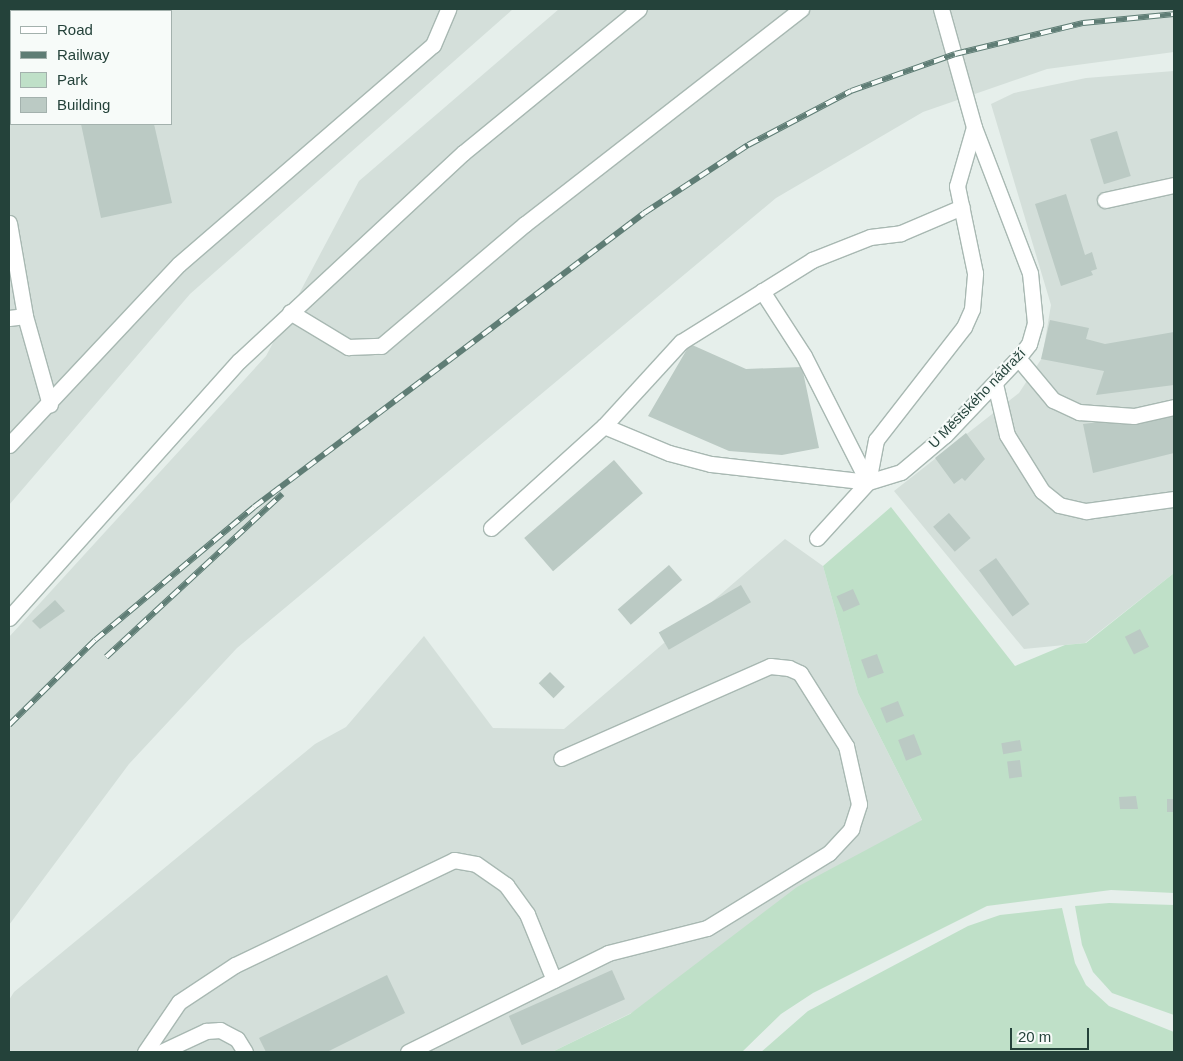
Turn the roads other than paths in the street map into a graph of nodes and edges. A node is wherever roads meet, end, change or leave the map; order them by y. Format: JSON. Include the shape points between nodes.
{"nodes":[{"id":1,"x":448,"y":9,"type":"edge"},
{"id":2,"x":639,"y":9,"type":"edge"},
{"id":3,"x":801,"y":9,"type":"edge"},
{"id":4,"x":941,"y":9,"type":"edge"},
{"id":5,"x":974,"y":127,"type":"junction"},
{"id":6,"x":1174,"y":185,"type":"edge"},
{"id":7,"x":1105,"y":200,"type":"dead end"},
{"id":8,"x":962,"y":207,"type":"junction"},
{"id":9,"x":9,"y":223,"type":"edge"},
{"id":10,"x":762,"y":291,"type":"junction"},
{"id":11,"x":290,"y":312,"type":"junction"},
{"id":12,"x":25,"y":316,"type":"junction"},
{"id":13,"x":9,"y":318,"type":"edge"},
{"id":14,"x":1018,"y":358,"type":"junction"},
{"id":15,"x":995,"y":384,"type":"junction"},
{"id":16,"x":50,"y":405,"type":"junction"},
{"id":17,"x":1174,"y":407,"type":"edge"},
{"id":18,"x":604,"y":426,"type":"junction"},
{"id":19,"x":9,"y":445,"type":"edge"},
{"id":20,"x":868,"y":482,"type":"junction"},
{"id":21,"x":1174,"y":498,"type":"edge"},
{"id":22,"x":491,"y":528,"type":"dead end"},
{"id":23,"x":816,"y":538,"type":"dead end"},
{"id":24,"x":9,"y":618,"type":"edge"},
{"id":25,"x":561,"y":758,"type":"dead end"},
{"id":26,"x":554,"y":980,"type":"junction"},
{"id":27,"x":145,"y":1052,"type":"edge"},
{"id":28,"x":161,"y":1052,"type":"edge"},
{"id":29,"x":245,"y":1052,"type":"edge"},
{"id":30,"x":408,"y":1052,"type":"edge"}],
"edges":[{"from":1,"to":16,"type":"street","via":[[433,45],[179,264]]},
{"from":2,"to":11,"type":"street","via":[[463,153]]},
{"from":3,"to":11,"type":"street","via":[[525,224],[380,346],[348,347]]},
{"from":4,"to":5,"type":"street","name":"U Městského nádraží"},
{"from":5,"to":8,"type":"street","via":[[957,186]]},
{"from":5,"to":14,"type":"street","name":"U Městského nádraží","via":[[1030,273],[1035,323],[1029,344]]},
{"from":6,"to":7,"type":"street"},
{"from":8,"to":10,"type":"street","via":[[900,233],[840,247]]},
{"from":8,"to":20,"type":"street","via":[[975,273],[972,309],[964,327],[876,440]]},
{"from":9,"to":12,"type":"street"},
{"from":10,"to":18,"type":"street","via":[[681,342]]},
{"from":10,"to":20,"type":"street","via":[[804,356]]},
{"from":11,"to":24,"type":"street","via":[[239,361]]},
{"from":12,"to":13,"type":"street"},
{"from":12,"to":16,"type":"street"},
{"from":14,"to":15,"type":"street","name":"U Městského nádraží"},
{"from":14,"to":17,"type":"street","via":[[1053,400],[1079,412],[1134,416]]},
{"from":15,"to":20,"type":"street","name":"U Městského nádraží","via":[[901,472]]},
{"from":15,"to":21,"type":"street","via":[[1008,435],[1042,491],[1059,504],[1086,512]]},
{"from":16,"to":19,"type":"street"},
{"from":18,"to":20,"type":"street","via":[[660,450],[711,464]]},
{"from":18,"to":22,"type":"street"},
{"from":20,"to":23,"type":"street"},
{"from":25,"to":26,"type":"street","via":[[770,666],[789,668],[800,673],[846,746],[859,804],[851,830],[829,852],[732,914],[707,928],[608,953]]},
{"from":26,"to":27,"type":"street","via":[[527,914],[506,885],[476,864],[454,860],[235,965],[179,1002]]},
{"from":26,"to":30,"type":"street"},
{"from":28,"to":29,"type":"street","via":[[220,1030],[237,1039]]}]}
